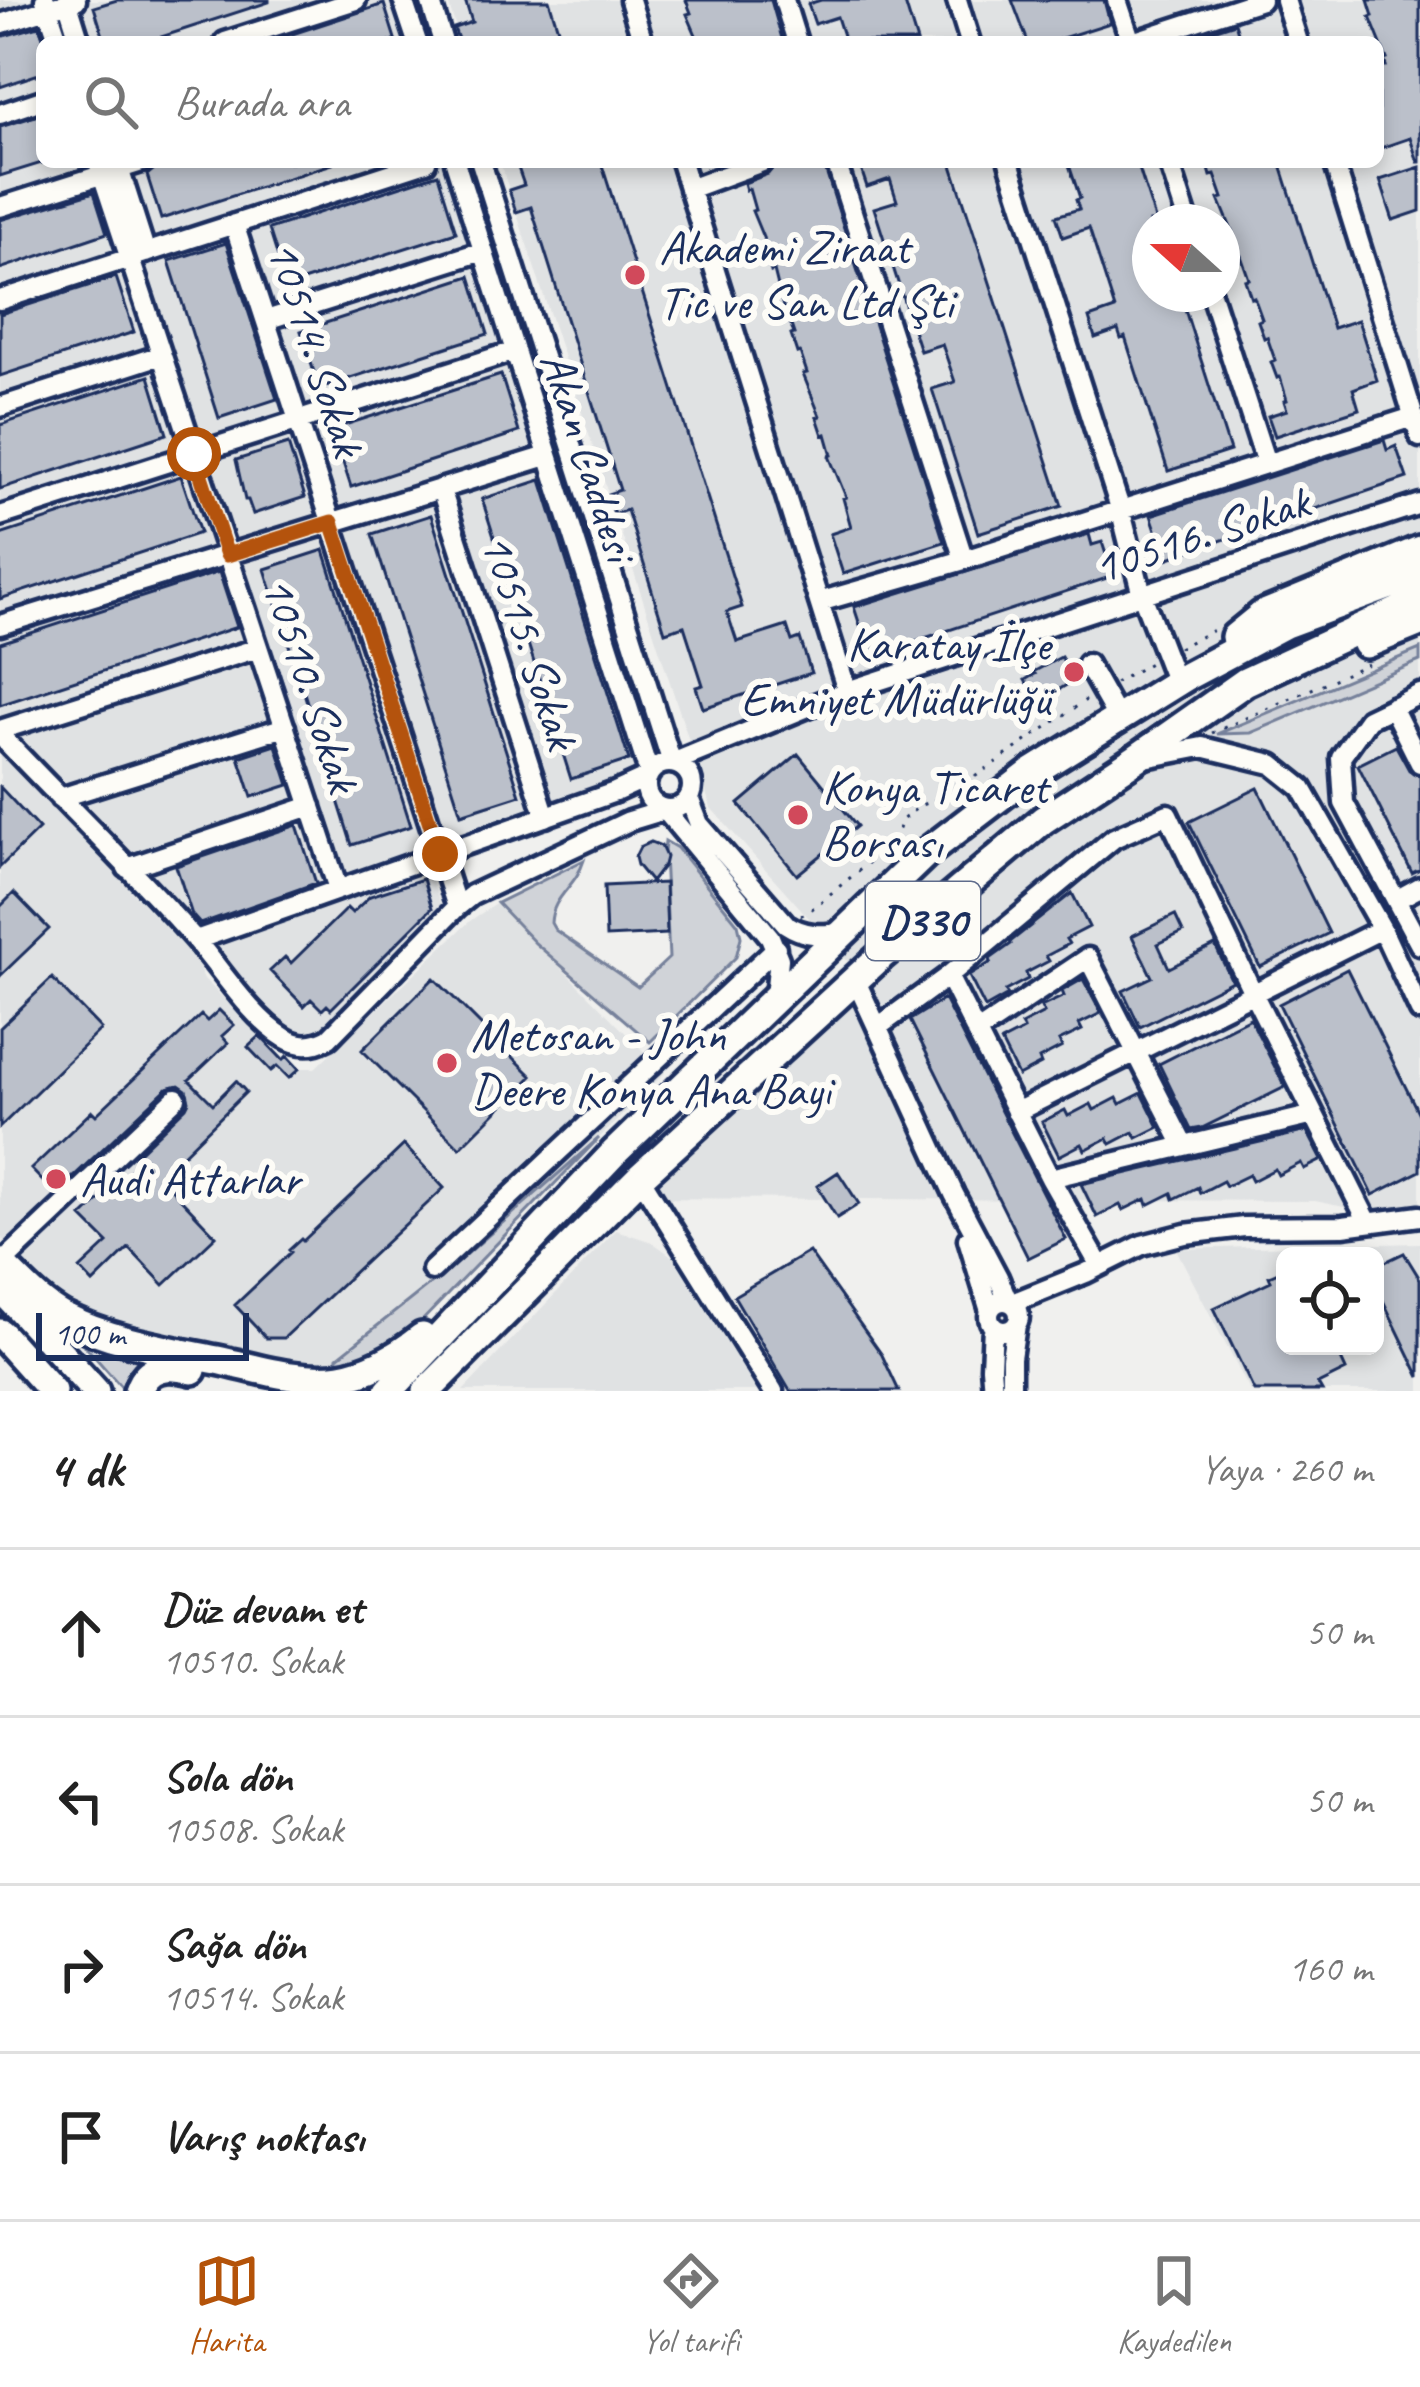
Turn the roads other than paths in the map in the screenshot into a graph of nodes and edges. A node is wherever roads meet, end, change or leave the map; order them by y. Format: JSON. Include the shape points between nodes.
{"nodes":[{"id":1,"x":356,"y":0,"type":"edge"},
{"id":2,"x":404,"y":0,"type":"edge"},
{"id":3,"x":430,"y":0,"type":"edge"},
{"id":4,"x":630,"y":0,"type":"edge"},
{"id":5,"x":784,"y":0,"type":"edge"},
{"id":6,"x":956,"y":0,"type":"edge"},
{"id":7,"x":1117,"y":0,"type":"edge"},
{"id":8,"x":1261,"y":0,"type":"edge"},
{"id":9,"x":1285,"y":0,"type":"edge"},
{"id":10,"x":61,"y":2,"type":"edge"},
{"id":11,"x":0,"y":24,"type":"edge"},
{"id":12,"x":59,"y":36,"type":"edge"},
{"id":13,"x":77,"y":36,"type":"edge"},
{"id":14,"x":244,"y":36,"type":"edge"},
{"id":15,"x":415,"y":36,"type":"edge"},
{"id":16,"x":441,"y":36,"type":"edge"},
{"id":17,"x":641,"y":36,"type":"edge"},
{"id":18,"x":795,"y":36,"type":"edge"},
{"id":19,"x":968,"y":36,"type":"edge"},
{"id":20,"x":1129,"y":36,"type":"edge"},
{"id":21,"x":1150,"y":36,"type":"edge"},
{"id":22,"x":1296,"y":36,"type":"edge"},
{"id":23,"x":36,"y":102,"type":"edge"},
{"id":24,"x":0,"y":114,"type":"edge"},
{"id":25,"x":106,"y":168,"type":"edge"},
{"id":26,"x":109,"y":168,"type":"edge"},
{"id":27,"x":407,"y":168,"type":"edge"},
{"id":28,"x":457,"y":168,"type":"edge"},
{"id":29,"x":483,"y":168,"type":"edge"},
{"id":30,"x":683,"y":168,"type":"edge"},
{"id":31,"x":746,"y":168,"type":"edge"},
{"id":32,"x":838,"y":168,"type":"edge"},
{"id":33,"x":1011,"y":168,"type":"edge"},
{"id":34,"x":1171,"y":168,"type":"edge"},
{"id":35,"x":1336,"y":168,"type":"edge"},
{"id":36,"x":689,"y":189,"type":"junction"},
{"id":37,"x":1182,"y":204,"type":"edge"},
{"id":38,"x":0,"y":207,"type":"edge"},
{"id":39,"x":234,"y":224,"type":"junction"},
{"id":40,"x":483,"y":251,"type":"junction"},
{"id":41,"x":137,"y":255,"type":"junction"},
{"id":42,"x":0,"y":300,"type":"edge"},
{"id":43,"x":1217,"y":312,"type":"edge"},
{"id":44,"x":266,"y":320,"type":"junction"},
{"id":45,"x":515,"y":351,"type":"junction"},
{"id":46,"x":161,"y":355,"type":"junction"},
{"id":47,"x":0,"y":407,"type":"edge"},
{"id":48,"x":1413,"y":417,"type":"junction"},
{"id":49,"x":298,"y":420,"type":"junction"},
{"id":50,"x":1420,"y":437,"type":"edge"},
{"id":51,"x":194,"y":454,"type":"junction"},
{"id":52,"x":547,"y":456,"type":"junction"},
{"id":53,"x":1265,"y":463,"type":"junction"},
{"id":54,"x":441,"y":489,"type":"junction"},
{"id":55,"x":1420,"y":504,"type":"edge"},
{"id":56,"x":1120,"y":508,"type":"junction"},
{"id":57,"x":0,"y":516,"type":"edge"},
{"id":58,"x":332,"y":522,"type":"junction"},
{"id":59,"x":1420,"y":550,"type":"edge"},
{"id":60,"x":227,"y":555,"type":"junction"},
{"id":61,"x":964,"y":560,"type":"junction"},
{"id":62,"x":1420,"y":574,"type":"edge"},
{"id":63,"x":1142,"y":595,"type":"junction"},
{"id":64,"x":1420,"y":601,"type":"edge"},
{"id":65,"x":819,"y":602,"type":"junction"},
{"id":66,"x":1420,"y":622,"type":"edge"},
{"id":67,"x":0,"y":625,"type":"edge"},
{"id":68,"x":258,"y":647,"type":"junction"},
{"id":69,"x":1088,"y":664,"type":"dead end"},
{"id":70,"x":1181,"y":680,"type":"junction"},
{"id":71,"x":847,"y":691,"type":"junction"},
{"id":72,"x":1420,"y":694,"type":"edge"},
{"id":73,"x":1392,"y":707,"type":"junction"},
{"id":74,"x":1118,"y":719,"type":"junction"},
{"id":75,"x":285,"y":727,"type":"junction"},
{"id":76,"x":1198,"y":729,"type":"junction"},
{"id":77,"x":0,"y":733,"type":"edge"},
{"id":78,"x":736,"y":736,"type":"junction"},
{"id":79,"x":1135,"y":760,"type":"junction"},
{"id":80,"x":672,"y":763,"type":"junction"},
{"id":81,"x":1420,"y":763,"type":"edge"},
{"id":82,"x":648,"y":775,"type":"junction"},
{"id":83,"x":691,"y":792,"type":"junction"},
{"id":84,"x":60,"y":799,"type":"junction"},
{"id":85,"x":311,"y":806,"type":"junction"},
{"id":86,"x":665,"y":809,"type":"junction"},
{"id":87,"x":546,"y":817,"type":"junction"},
{"id":88,"x":440,"y":854,"type":"junction"},
{"id":89,"x":127,"y":868,"type":"junction"},
{"id":90,"x":1420,"y":887,"type":"edge"},
{"id":91,"x":338,"y":889,"type":"junction"},
{"id":92,"x":1396,"y":899,"type":"junction"},
{"id":93,"x":457,"y":907,"type":"junction"},
{"id":94,"x":1382,"y":929,"type":"junction"},
{"id":95,"x":842,"y":932,"type":"junction"},
{"id":96,"x":196,"y":940,"type":"junction"},
{"id":97,"x":1420,"y":945,"type":"edge"},
{"id":98,"x":776,"y":948,"type":"junction"},
{"id":99,"x":948,"y":976,"type":"junction"},
{"id":100,"x":855,"y":979,"type":"junction"},
{"id":101,"x":1253,"y":993,"type":"junction"},
{"id":102,"x":775,"y":996,"type":"junction"},
{"id":103,"x":1420,"y":1011,"type":"edge"},
{"id":104,"x":878,"y":1027,"type":"junction"},
{"id":105,"x":976,"y":1034,"type":"junction"},
{"id":106,"x":1135,"y":1052,"type":"junction"},
{"id":107,"x":176,"y":1099,"type":"dead end"},
{"id":108,"x":1016,"y":1112,"type":"junction"},
{"id":109,"x":1314,"y":1115,"type":"junction"},
{"id":110,"x":1184,"y":1146,"type":"junction"},
{"id":111,"x":640,"y":1177,"type":"junction"},
{"id":112,"x":1050,"y":1178,"type":"junction"},
{"id":113,"x":1420,"y":1216,"type":"edge"},
{"id":114,"x":1368,"y":1222,"type":"junction"},
{"id":115,"x":1,"y":1264,"type":"edge"},
{"id":116,"x":504,"y":1269,"type":"junction"},
{"id":117,"x":1093,"y":1269,"type":"junction"},
{"id":118,"x":432,"y":1270,"type":"dead end"},
{"id":119,"x":0,"y":1287,"type":"edge"},
{"id":120,"x":1006,"y":1315,"type":"junction"},
{"id":121,"x":489,"y":1327,"type":"junction"},
{"id":122,"x":0,"y":1333,"type":"edge"},
{"id":123,"x":52,"y":1391,"type":"edge"},
{"id":124,"x":95,"y":1391,"type":"edge"},
{"id":125,"x":138,"y":1391,"type":"edge"},
{"id":126,"x":284,"y":1391,"type":"edge"},
{"id":127,"x":389,"y":1391,"type":"edge"},
{"id":128,"x":427,"y":1391,"type":"edge"},
{"id":129,"x":444,"y":1391,"type":"edge"},
{"id":130,"x":773,"y":1391,"type":"edge"},
{"id":131,"x":993,"y":1391,"type":"edge"},
{"id":132,"x":1011,"y":1391,"type":"edge"}],
"edges":[{"from":1,"to":14,"type":"street"},
{"from":2,"to":15,"type":"street"},
{"from":3,"to":16,"type":"street"},
{"from":4,"to":17,"type":"street"},
{"from":5,"to":18,"type":"street"},
{"from":6,"to":19,"type":"street"},
{"from":7,"to":20,"type":"street"},
{"from":8,"to":21,"type":"street"},
{"from":9,"to":22,"type":"street"},
{"from":10,"to":11,"type":"street"},
{"from":10,"to":12,"type":"street"},
{"from":10,"to":13,"type":"street"},
{"from":23,"to":24,"type":"street"},
{"from":25,"to":38,"type":"street"},
{"from":26,"to":41,"type":"street","name":"10510. Sokak"},
{"from":27,"to":39,"type":"street"},
{"from":28,"to":40,"type":"street","name":"Akan Caddesi"},
{"from":29,"to":80,"type":"street","name":"Akan Caddesi"},
{"from":30,"to":36,"type":"street"},
{"from":31,"to":36,"type":"street"},
{"from":32,"to":61,"type":"street"},
{"from":33,"to":56,"type":"street"},
{"from":34,"to":37,"type":"street"},
{"from":35,"to":48,"type":"street"},
{"from":36,"to":65,"type":"street"},
{"from":39,"to":41,"type":"street"},
{"from":39,"to":44,"type":"street","name":"10514. Sokak"},
{"from":40,"to":44,"type":"street"},
{"from":40,"to":45,"type":"street","name":"Akan Caddesi"},
{"from":41,"to":42,"type":"street"},
{"from":41,"to":46,"type":"street","name":"10510. Sokak"},
{"from":43,"to":53,"type":"street"},
{"from":44,"to":49,"type":"street","name":"10514. Sokak"},
{"from":45,"to":49,"type":"street"},
{"from":45,"to":52,"type":"street","name":"Akan Caddesi"},
{"from":46,"to":47,"type":"street"},
{"from":46,"to":51,"type":"street","name":"10510. Sokak"},
{"from":48,"to":50,"type":"street"},
{"from":48,"to":53,"type":"street"},
{"from":49,"to":51,"type":"street"},
{"from":49,"to":58,"type":"street","name":"10514. Sokak"},
{"from":51,"to":57,"type":"street"},
{"from":51,"to":60,"type":"street","name":"10510. Sokak"},
{"from":52,"to":54,"type":"street"},
{"from":52,"to":82,"type":"street","name":"Akan Caddesi"},
{"from":53,"to":56,"type":"street"},
{"from":54,"to":58,"type":"street"},
{"from":54,"to":87,"type":"street","name":"10515. Sokak"},
{"from":55,"to":63,"type":"street","name":"10516. Sokak"},
{"from":56,"to":61,"type":"street"},
{"from":56,"to":63,"type":"street"},
{"from":58,"to":60,"type":"street"},
{"from":58,"to":88,"type":"street","name":"10514. Sokak"},
{"from":59,"to":70,"type":"highway","via":[[1262,615]]},
{"from":60,"to":67,"type":"street"},
{"from":60,"to":68,"type":"street","name":"10510. Sokak"},
{"from":61,"to":65,"type":"street"},
{"from":62,"to":70,"type":"highway","number":"D330","via":[[1286,624]]},
{"from":63,"to":70,"type":"street"},
{"from":63,"to":71,"type":"street","name":"10516. Sokak"},
{"from":64,"to":76,"type":"highway","number":"D330","via":[[1245,682]]},
{"from":65,"to":71,"type":"street"},
{"from":66,"to":76,"type":"highway"},
{"from":68,"to":75,"type":"street","name":"10510. Sokak"},
{"from":68,"to":77,"type":"street"},
{"from":69,"to":74,"type":"street"},
{"from":70,"to":74,"type":"highway","number":"D330"},
{"from":71,"to":78,"type":"street","name":"10516. Sokak"},
{"from":72,"to":73,"type":"street"},
{"from":73,"to":81,"type":"street"},
{"from":73,"to":92,"type":"street","via":[[1368,719],[1341,757],[1344,803]]},
{"from":74,"to":95,"type":"highway","number":"D330","via":[[925,854]]},
{"from":75,"to":84,"type":"street"},
{"from":75,"to":85,"type":"street","name":"10510. Sokak"},
{"from":76,"to":79,"type":"highway","number":"D330"},
{"from":77,"to":84,"type":"street"},
{"from":78,"to":80,"type":"street","name":"10516. Sokak"},
{"from":78,"to":83,"type":"street"},
{"from":79,"to":94,"type":"street","via":[[1202,746],[1272,764],[1303,788]]},
{"from":79,"to":100,"type":"highway","number":"D330","via":[[1042,820]]},
{"from":80,"to":82,"type":"street"},
{"from":80,"to":83,"type":"street","via":[[685,769]]},
{"from":82,"to":86,"type":"street","via":[[647,795]]},
{"from":82,"to":87,"type":"street"},
{"from":83,"to":86,"type":"street"},
{"from":83,"to":95,"type":"street","via":[[699,824],[786,924],[812,935]]},
{"from":84,"to":89,"type":"street"},
{"from":85,"to":89,"type":"street"},
{"from":85,"to":91,"type":"street","name":"10510. Sokak"},
{"from":86,"to":93,"type":"street","via":[[487,886]]},
{"from":86,"to":98,"type":"street"},
{"from":87,"to":88,"type":"street"},
{"from":88,"to":91,"type":"street"},
{"from":88,"to":93,"type":"street","name":"10514. Sokak"},
{"from":89,"to":96,"type":"street"},
{"from":90,"to":92,"type":"street"},
{"from":91,"to":96,"type":"street"},
{"from":92,"to":97,"type":"street"},
{"from":93,"to":96,"type":"street","via":[[329,1038],[308,1045],[276,1031]]},
{"from":94,"to":101,"type":"street"},
{"from":94,"to":103,"type":"street"},
{"from":95,"to":102,"type":"highway","number":"D330"},
{"from":98,"to":102,"type":"street"},
{"from":98,"to":118,"type":"street"},
{"from":99,"to":101,"type":"street","via":[[1114,838],[1168,814]]},
{"from":99,"to":104,"type":"street"},
{"from":99,"to":105,"type":"street"},
{"from":100,"to":104,"type":"street"},
{"from":100,"to":111,"type":"highway","number":"D330"},
{"from":101,"to":106,"type":"street"},
{"from":101,"to":109,"type":"street"},
{"from":102,"to":116,"type":"highway","number":"D330"},
{"from":104,"to":120,"type":"street","via":[[998,1277]]},
{"from":105,"to":106,"type":"street","via":[[1088,958]]},
{"from":105,"to":108,"type":"street"},
{"from":106,"to":108,"type":"street"},
{"from":106,"to":110,"type":"street"},
{"from":107,"to":115,"type":"street"},
{"from":108,"to":112,"type":"street"},
{"from":109,"to":110,"type":"street"},
{"from":109,"to":114,"type":"street"},
{"from":110,"to":112,"type":"street"},
{"from":111,"to":121,"type":"highway","number":"D330"},
{"from":111,"to":130,"type":"street"},
{"from":112,"to":117,"type":"street"},
{"from":113,"to":114,"type":"street"},
{"from":114,"to":117,"type":"street","via":[[1186,1234]]},
{"from":115,"to":116,"type":"highway","via":[[52,1310],[87,1328],[266,1371],[339,1377],[397,1356]]},
{"from":116,"to":127,"type":"highway","number":"D330"},
{"from":117,"to":120,"type":"street"},
{"from":119,"to":124,"type":"highway"},
{"from":120,"to":131,"type":"street","via":[[991,1366]]},
{"from":120,"to":132,"type":"street"},
{"from":121,"to":128,"type":"highway","number":"D330"},
{"from":121,"to":129,"type":"highway"},
{"from":122,"to":123,"type":"highway"},
{"from":125,"to":126,"type":"highway","via":[[148,1372],[172,1365]]}]}
